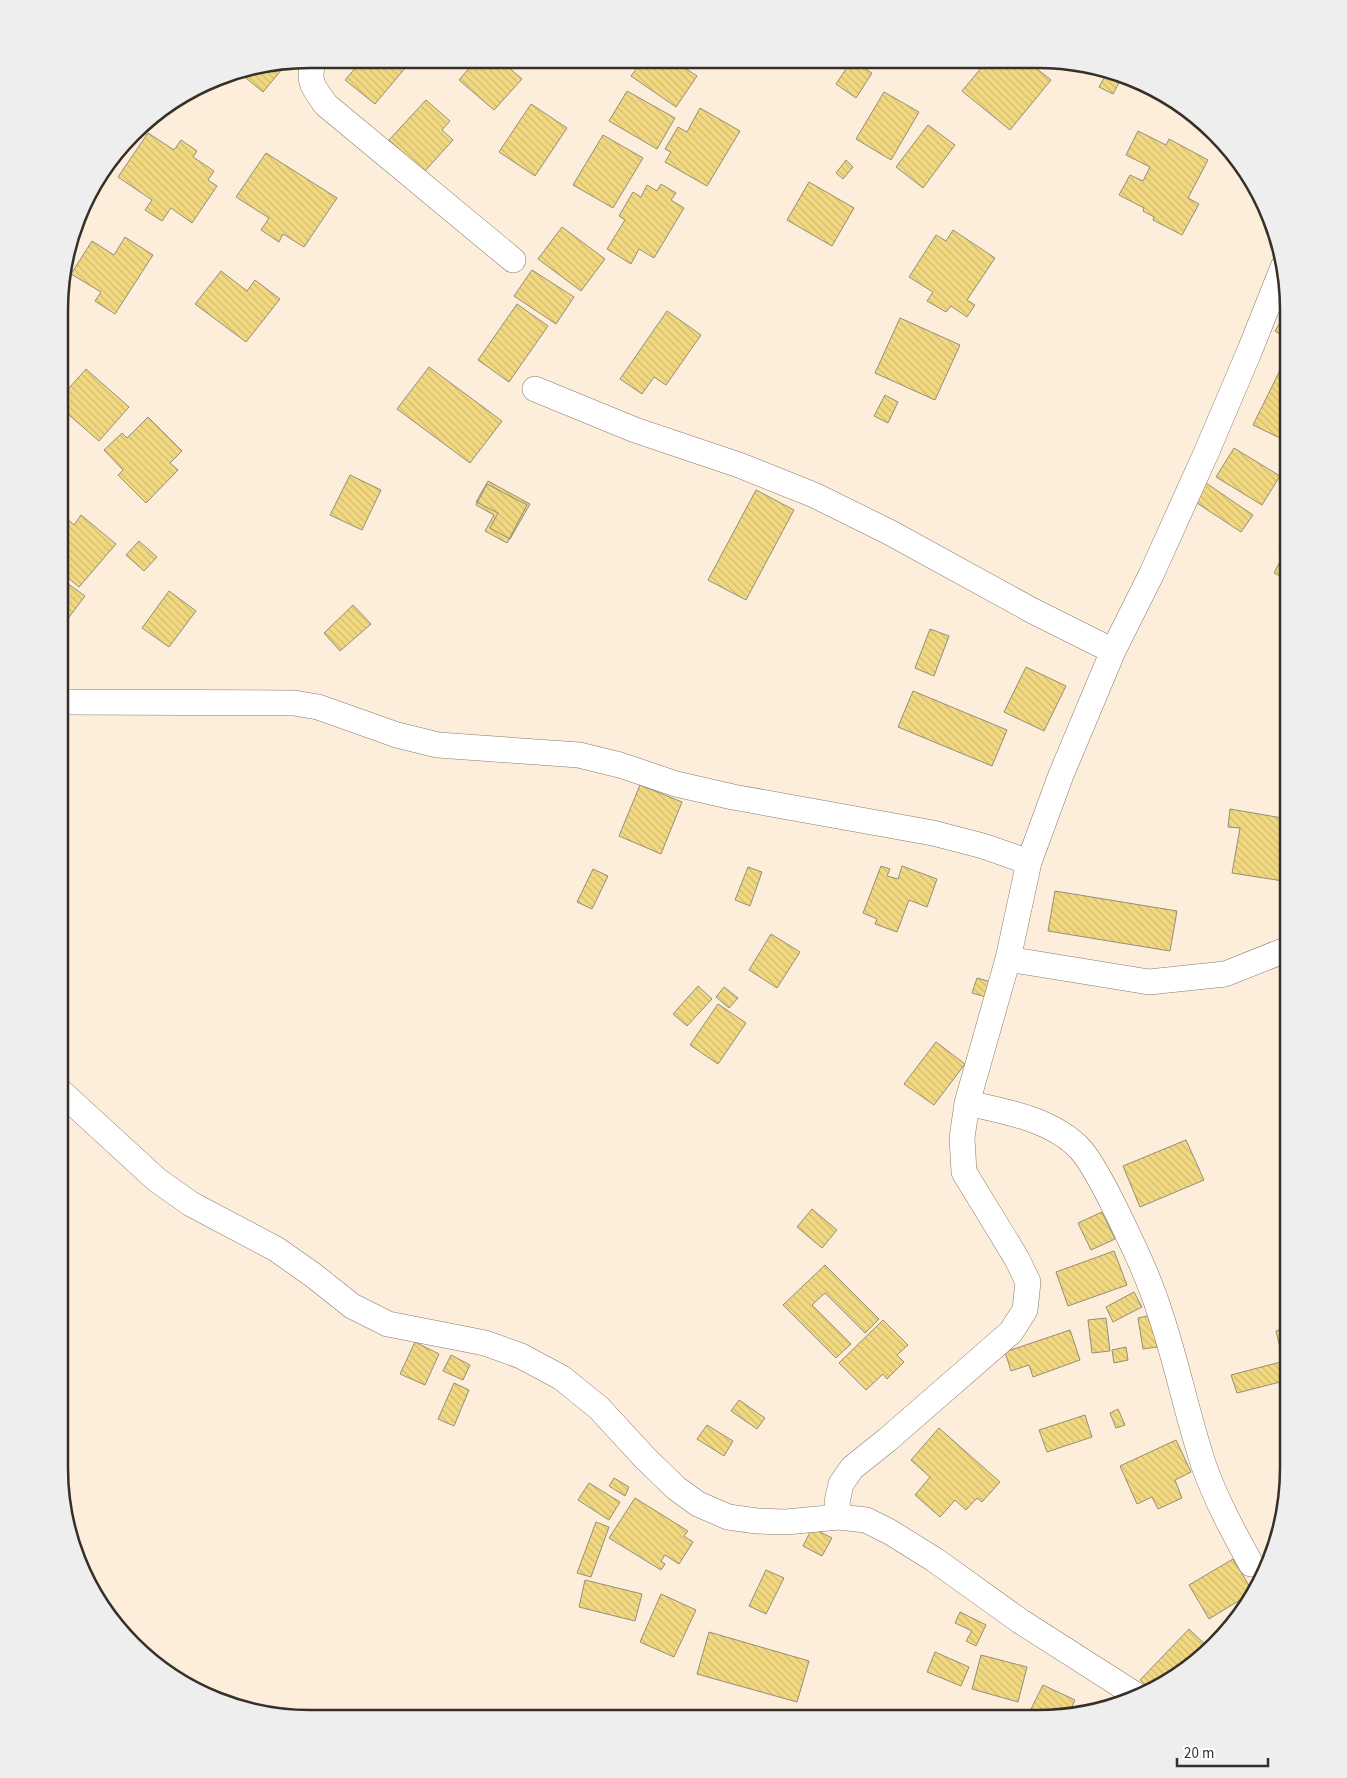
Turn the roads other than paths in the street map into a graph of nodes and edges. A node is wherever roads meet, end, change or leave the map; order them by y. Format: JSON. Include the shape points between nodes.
{"nodes":[{"id":1,"x":311,"y":68,"type":"edge"},
{"id":2,"x":513,"y":260,"type":"dead end"},
{"id":3,"x":1277,"y":281,"type":"edge"},
{"id":4,"x":535,"y":389,"type":"dead end"},
{"id":5,"x":1113,"y":651,"type":"junction"},
{"id":6,"x":68,"y":702,"type":"edge"},
{"id":7,"x":1029,"y":862,"type":"junction"},
{"id":8,"x":1280,"y":952,"type":"edge"},
{"id":9,"x":1008,"y":960,"type":"junction"},
{"id":10,"x":68,"y":1097,"type":"edge"},
{"id":11,"x":967,"y":1103,"type":"junction"},
{"id":12,"x":839,"y":1517,"type":"junction"},
{"id":13,"x":1252,"y":1564,"type":"dead end"},
{"id":14,"x":1131,"y":1692,"type":"edge"}],
"edges":[{"from":1,"to":2,"type":"street","via":[[313,86],[326,105]]},
{"from":3,"to":5,"type":"street","via":[[1151,575]]},
{"from":4,"to":5,"type":"street","via":[[635,430],[739,465],[814,495]]},
{"from":5,"to":7,"type":"street"},
{"from":6,"to":7,"type":"street","via":[[294,703],[318,707],[397,735],[438,745],[579,755],[733,797],[933,832]]},
{"from":7,"to":9,"type":"street"},
{"from":8,"to":9,"type":"street","via":[[1225,974],[1149,982]]},
{"from":9,"to":11,"type":"street"},
{"from":10,"to":12,"type":"street","via":[[157,1180],[191,1204],[276,1249],[352,1306],[388,1324],[485,1343],[521,1356],[562,1378],[599,1408],[676,1488],[698,1504],[728,1517],[757,1522]]},
{"from":11,"to":12,"type":"street","via":[[962,1138],[964,1172],[1028,1282],[1025,1310],[1011,1332],[852,1468],[841,1484],[837,1502]]},
{"from":11,"to":13,"type":"street","via":[[1012,1112],[1058,1131],[1081,1150],[1105,1187],[1137,1252],[1160,1311],[1205,1467],[1233,1531]]},
{"from":12,"to":14,"type":"street","via":[[866,1520],[890,1532]]}]}
